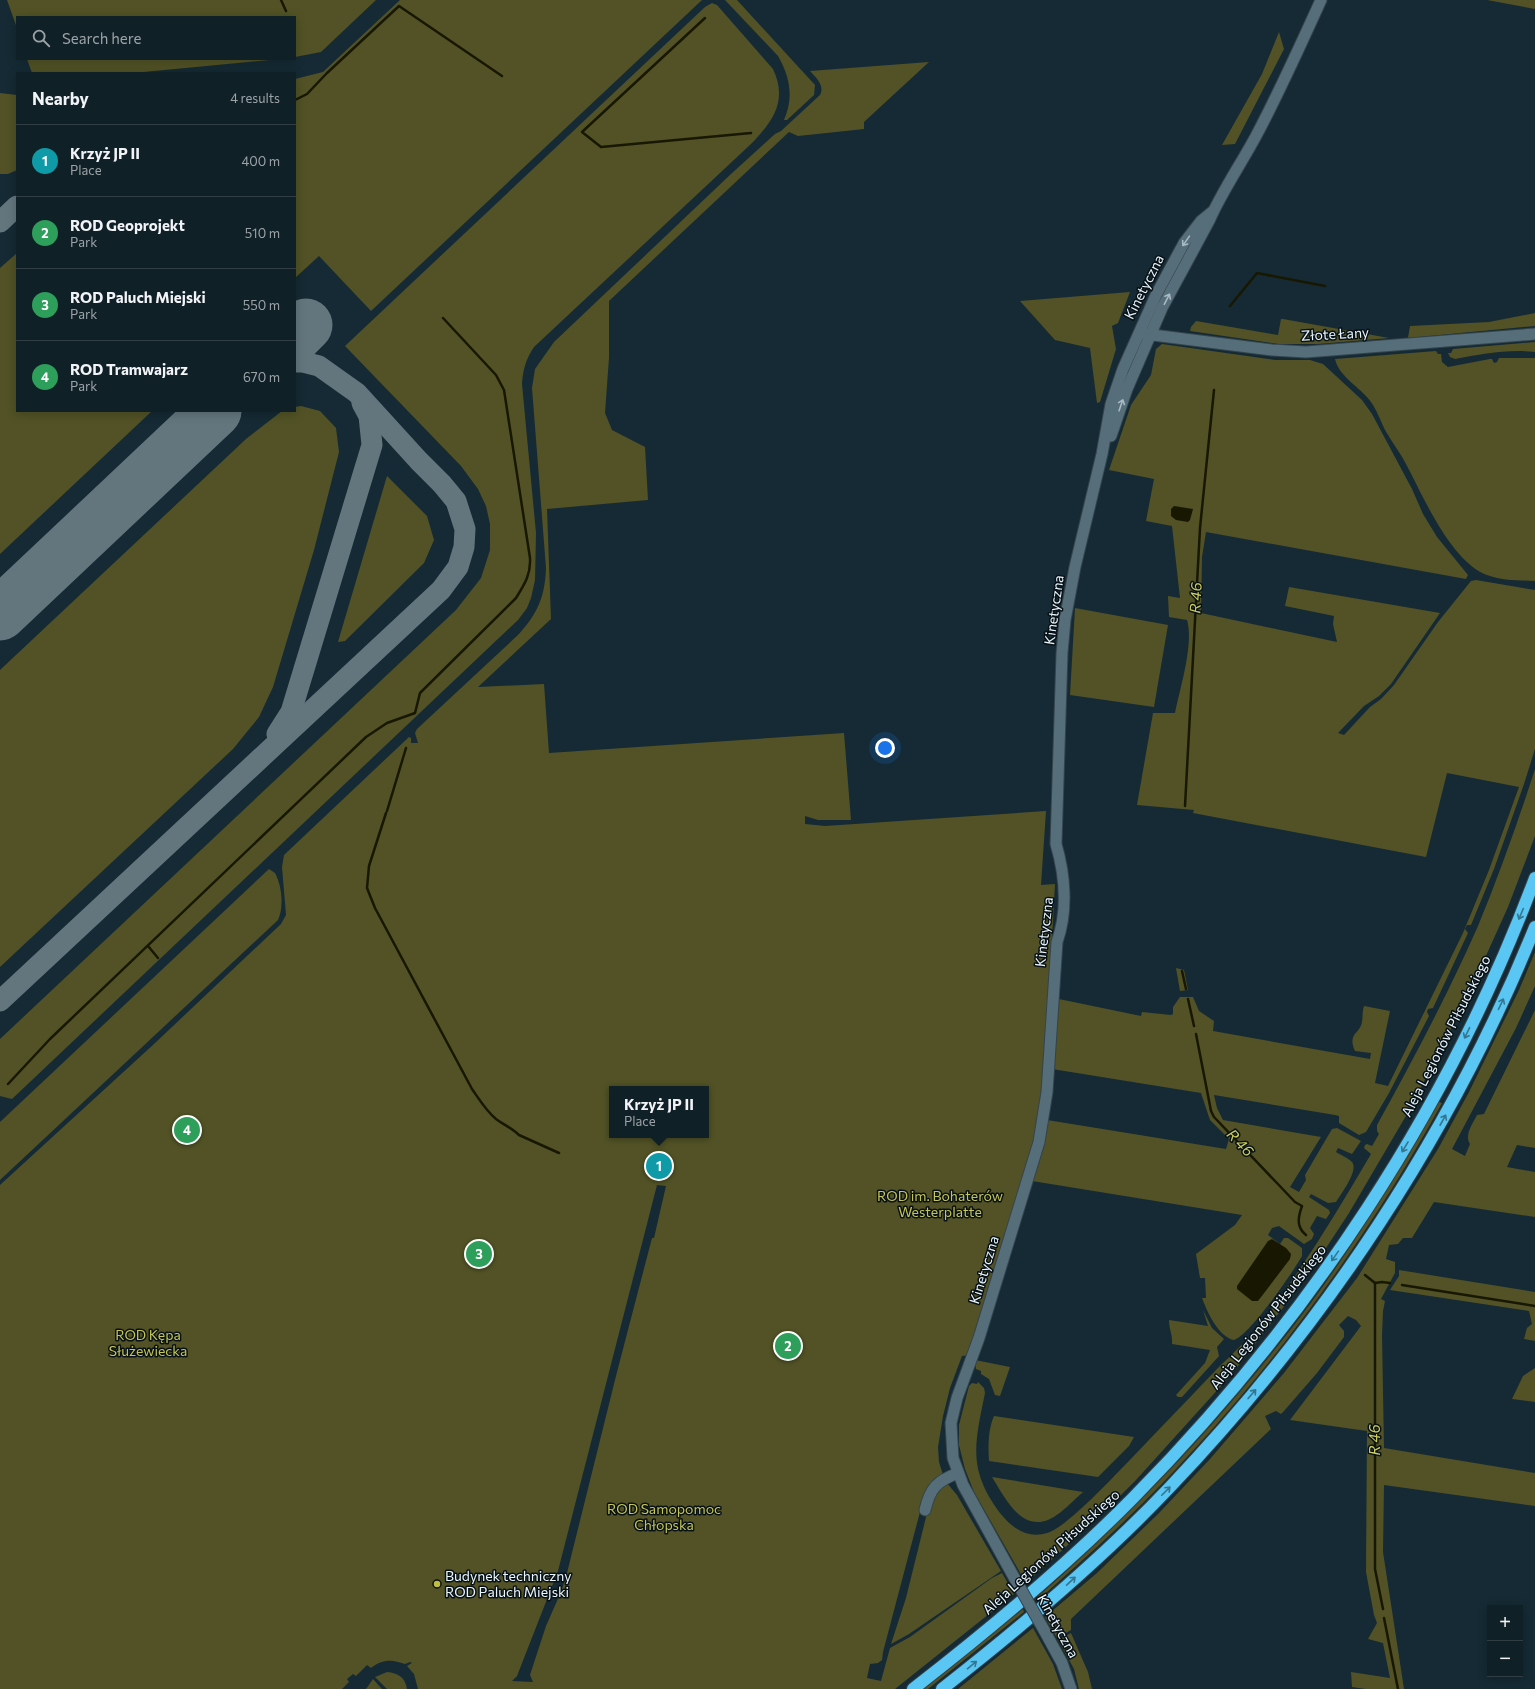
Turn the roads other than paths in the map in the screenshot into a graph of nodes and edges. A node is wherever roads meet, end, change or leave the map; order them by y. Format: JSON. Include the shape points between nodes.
{"nodes":[{"id":1,"x":1321,"y":0,"type":"edge"},
{"id":2,"x":1212,"y":212,"type":"junction"},
{"id":3,"x":1138,"y":334,"type":"junction"},
{"id":4,"x":1535,"y":334,"type":"edge"},
{"id":5,"x":1150,"y":335,"type":"junction"},
{"id":6,"x":1102,"y":454,"type":"junction"},
{"id":7,"x":1535,"y":878,"type":"edge"},
{"id":8,"x":1535,"y":927,"type":"edge"},
{"id":9,"x":982,"y":1300,"type":"dead end"},
{"id":10,"x":955,"y":1404,"type":"junction"},
{"id":11,"x":958,"y":1473,"type":"junction"},
{"id":12,"x":925,"y":1510,"type":"dead end"},
{"id":13,"x":913,"y":1689,"type":"edge"},
{"id":14,"x":942,"y":1689,"type":"edge"},
{"id":15,"x":1071,"y":1689,"type":"edge"}],
"edges":[{"from":1,"to":2,"type":"street","name":"Kinetyczna","via":[[1275,100]]},
{"from":2,"to":3,"type":"street","name":"Kinetyczna","one_way":true,"via":[[1201,221],[1184,243]]},
{"from":5,"to":2,"type":"street","name":"Kinetyczna","one_way":true},
{"from":3,"to":5,"type":"street","name":"Złote Łany"},
{"from":3,"to":6,"type":"street","name":"Kinetyczna","via":[[1113,397]]},
{"from":4,"to":5,"type":"street","name":"Złote Łany","via":[[1306,352]]},
{"from":6,"to":5,"type":"street","name":"Kinetyczna","one_way":true},
{"from":6,"to":10,"type":"street","name":"Kinetyczna","via":[[1063,634],[1056,844],[1062,866],[1063,912],[1057,942],[1048,1092],[1039,1142],[981,1331]]},
{"from":7,"to":13,"type":"highway","name":"Aleja Legionów Piłsudskiego","one_way":true,"via":[[1504,955],[1427,1111],[1366,1209],[1290,1319],[1197,1431],[1131,1500],[1039,1585]]},
{"from":14,"to":8,"type":"highway","one_way":true,"via":[[1011,1634],[1134,1523],[1200,1454],[1327,1300],[1378,1225],[1443,1120],[1490,1029]]},
{"from":9,"to":10,"type":"street","name":"Kinetyczna"},
{"from":10,"to":11,"type":"street","name":"Kinetyczna","via":[[951,1424],[952,1452]]},
{"from":11,"to":12,"type":"street","via":[[936,1485]]},
{"from":11,"to":15,"type":"street","name":"Kinetyczna","bridge":true,"via":[[1062,1663]]}]}
